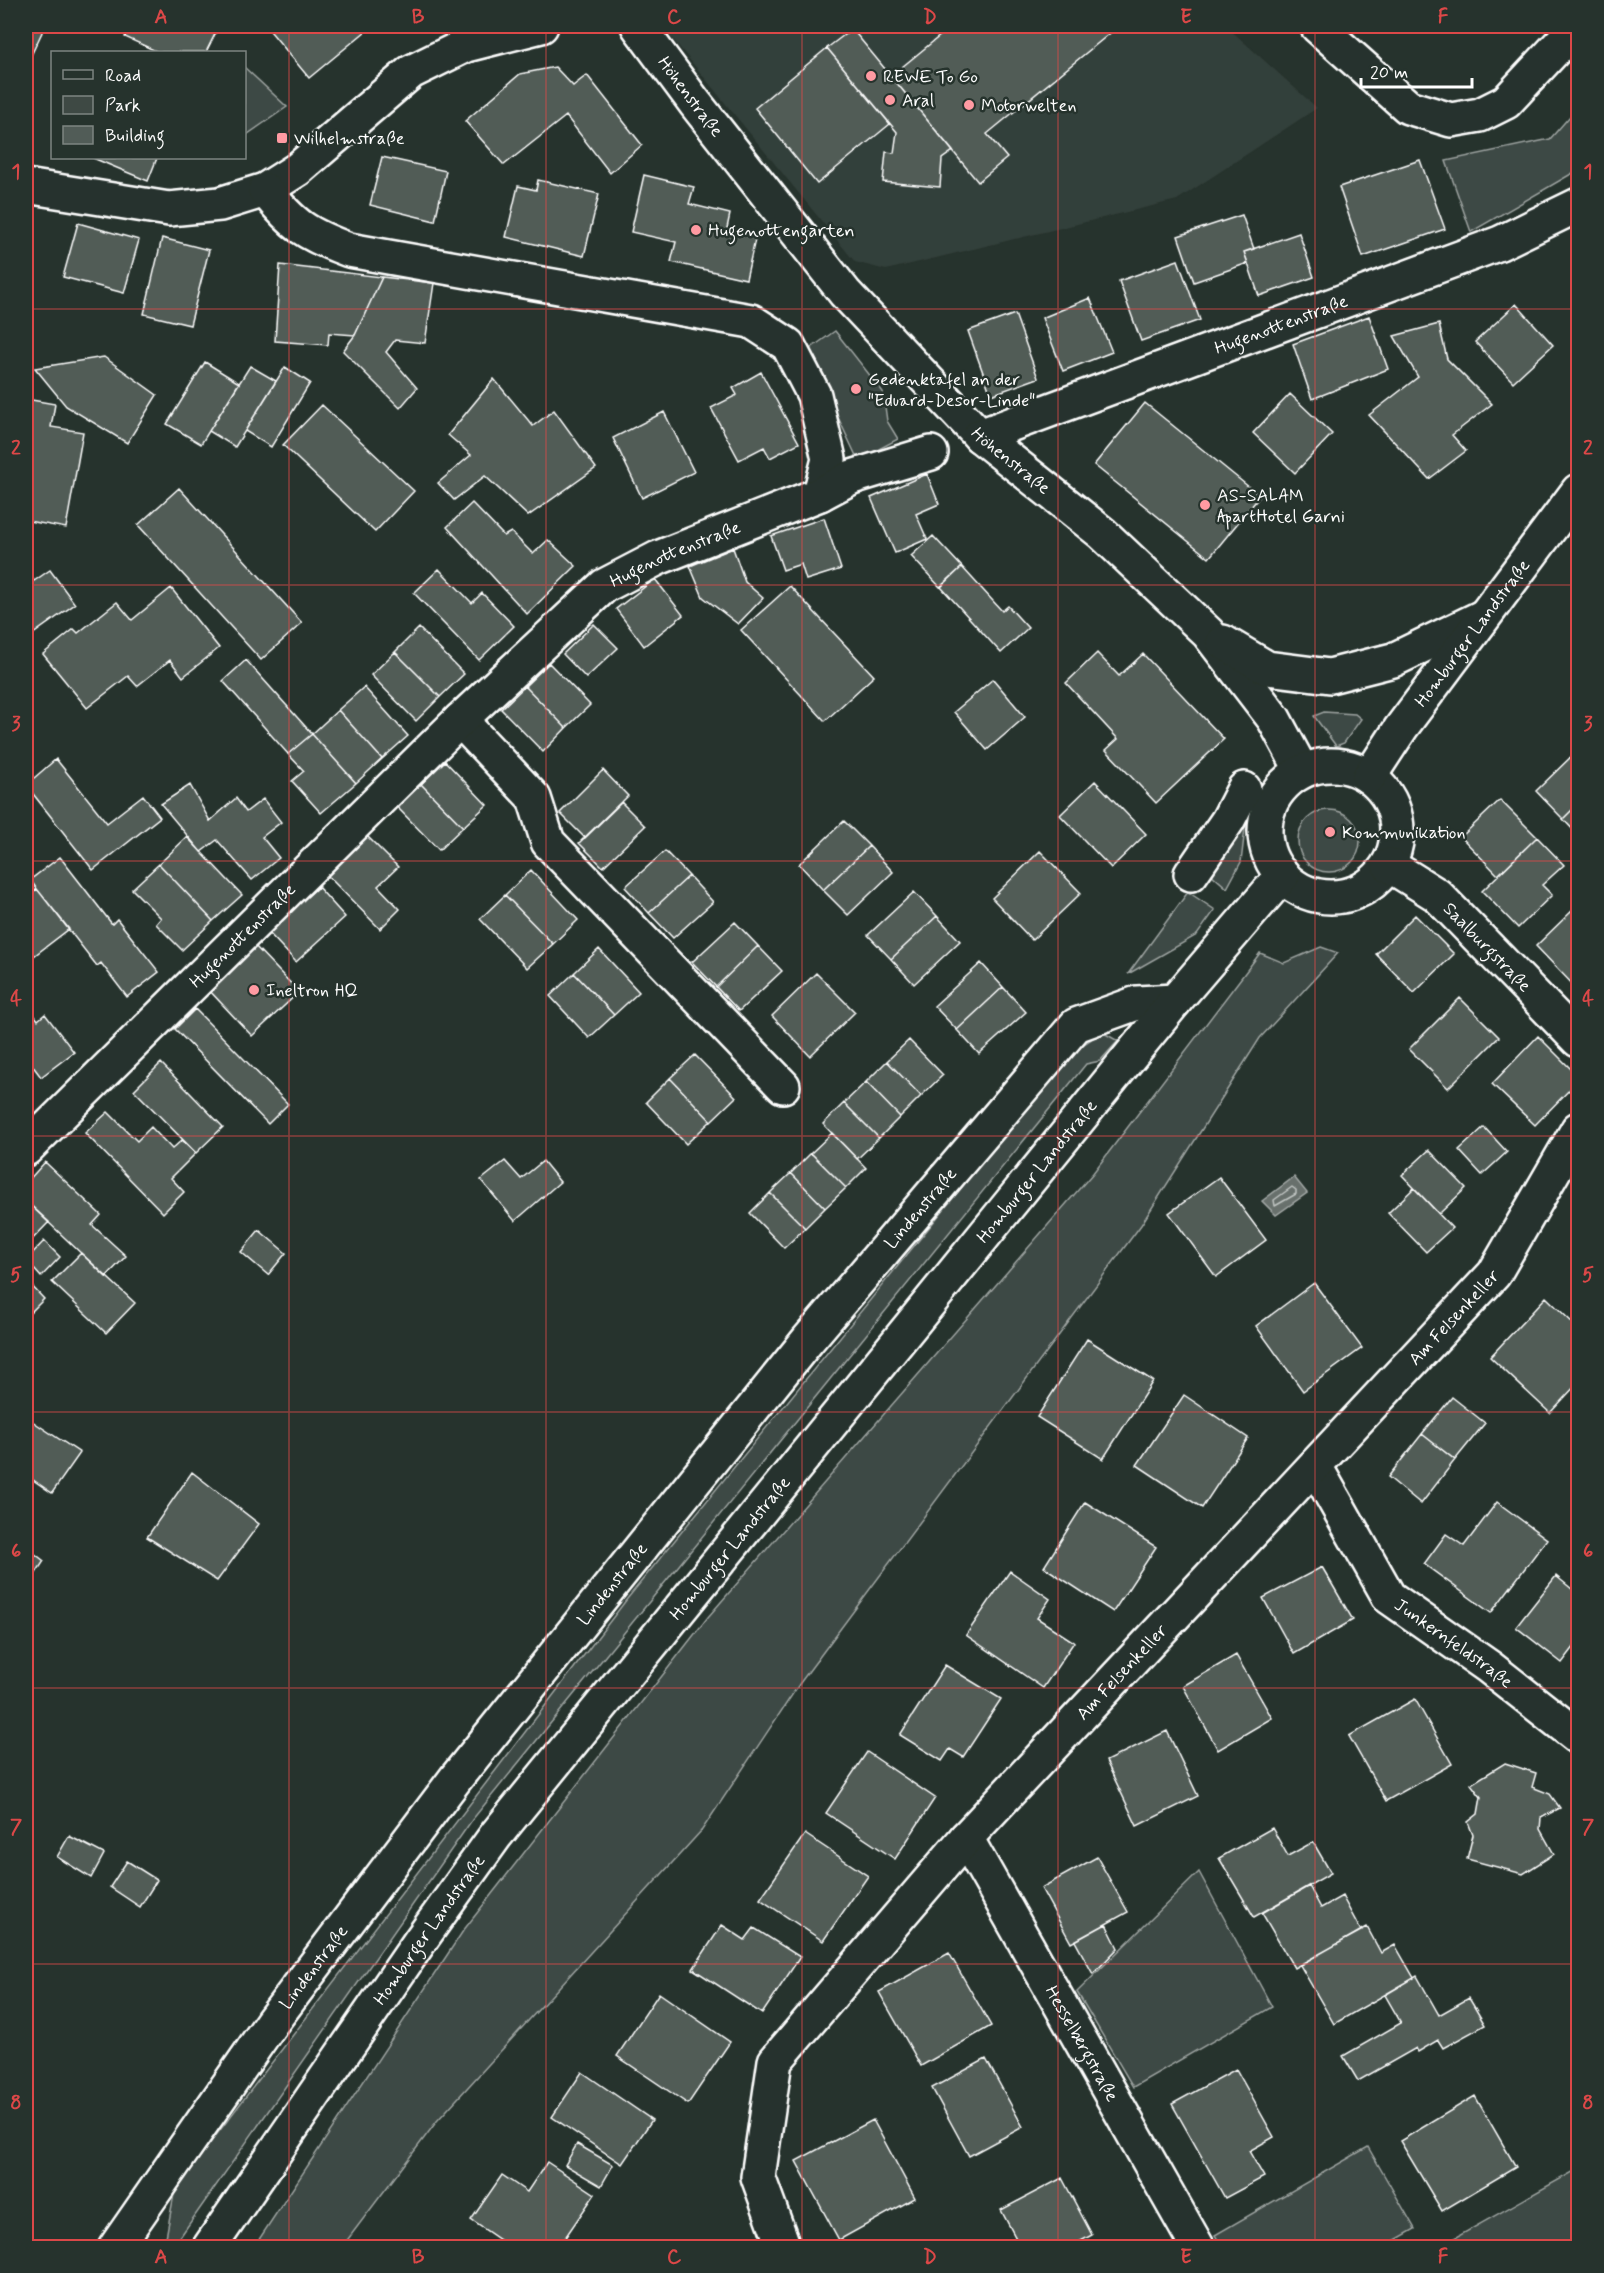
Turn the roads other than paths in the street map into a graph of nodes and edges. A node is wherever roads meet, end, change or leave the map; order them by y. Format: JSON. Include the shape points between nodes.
{"nodes":[{"id":1,"x":541,"y":26,"type":"edge"},
{"id":2,"x":638,"y":26,"type":"edge"},
{"id":3,"x":1317,"y":26,"type":"edge"},
{"id":4,"x":1577,"y":26,"type":"edge"},
{"id":5,"x":26,"y":186,"type":"edge"},
{"id":6,"x":265,"y":190,"type":"junction"},
{"id":7,"x":1578,"y":206,"type":"edge"},
{"id":8,"x":980,"y":436,"type":"junction"},
{"id":9,"x":931,"y":453,"type":"dead end"},
{"id":10,"x":1578,"y":491,"type":"edge"},
{"id":11,"x":820,"y":494,"type":"junction"},
{"id":12,"x":1486,"y":615,"type":"junction"},
{"id":13,"x":1208,"y":633,"type":"junction"},
{"id":14,"x":460,"y":720,"type":"junction"},
{"id":15,"x":1302,"y":771,"type":"junction"},
{"id":16,"x":1369,"y":777,"type":"junction"},
{"id":17,"x":1244,"y":789,"type":"dead end"},
{"id":18,"x":1389,"y":865,"type":"junction"},
{"id":19,"x":1191,"y":874,"type":"dead end"},
{"id":20,"x":1283,"y":875,"type":"junction"},
{"id":21,"x":1175,"y":1001,"type":"junction"},
{"id":22,"x":1578,"y":1040,"type":"edge"},
{"id":23,"x":783,"y":1086,"type":"dead end"},
{"id":24,"x":1578,"y":1129,"type":"edge"},
{"id":25,"x":26,"y":1149,"type":"edge"},
{"id":26,"x":1315,"y":1466,"type":"junction"},
{"id":27,"x":1578,"y":1737,"type":"edge"},
{"id":28,"x":966,"y":1838,"type":"junction"},
{"id":29,"x":146,"y":2202,"type":"junction"},
{"id":30,"x":115,"y":2247,"type":"edge"},
{"id":31,"x":141,"y":2247,"type":"edge"},
{"id":32,"x":209,"y":2247,"type":"edge"},
{"id":33,"x":784,"y":2247,"type":"edge"},
{"id":34,"x":1198,"y":2247,"type":"edge"}],
"edges":[{"from":1,"to":6,"type":"street","via":[[466,45],[411,72],[298,169]]},
{"from":2,"to":8,"type":"street","name":"Höhenstraße","via":[[845,293]]},
{"from":3,"to":4,"type":"street","via":[[1408,107],[1451,120],[1480,115],[1506,102]]},
{"from":5,"to":6,"type":"street","via":[[170,209],[220,204]]},
{"from":6,"to":11,"type":"street","via":[[283,213],[310,235],[350,250],[751,321],[788,345],[814,395],[829,459]]},
{"from":7,"to":8,"type":"street","name":"Hugenottenstraße","via":[[1500,243]]},
{"from":8,"to":13,"type":"street","name":"Höhenstraße","via":[[1102,533]]},
{"from":9,"to":11,"type":"street","name":"Hugenottenstraße","via":[[852,477]]},
{"from":10,"to":12,"type":"street","name":"Homburger Landstraße"},
{"from":11,"to":14,"type":"street","name":"Hugenottenstraße","via":[[658,558],[604,586]]},
{"from":12,"to":13,"type":"street","via":[[1393,660],[1330,676],[1267,668]]},
{"from":12,"to":16,"type":"street","name":"Homburger Landstraße"},
{"from":13,"to":15,"type":"street","name":"Höhenstraße","via":[[1274,719]]},
{"from":14,"to":23,"type":"street","via":[[534,798],[548,842]]},
{"from":14,"to":25,"type":"street","name":"Hugenottenstraße"},
{"from":15,"to":16,"type":"street","via":[[1339,764]]},
{"from":15,"to":20,"type":"street","via":[[1274,796],[1267,814],[1268,851]]},
{"from":16,"to":18,"type":"street","via":[[1386,793],[1395,810],[1397,838]]},
{"from":17,"to":19,"type":"street"},
{"from":18,"to":20,"type":"street","via":[[1361,890],[1343,896],[1324,897],[1306,892]]},
{"from":18,"to":22,"type":"street","name":"Saalburgstraße","via":[[1437,895]]},
{"from":20,"to":21,"type":"street","name":"Homburger Landstraße"},
{"from":21,"to":29,"type":"street","name":"Lindenstraße","via":[[1137,1003],[1076,1025],[808,1340],[456,1778],[272,2022]]},
{"from":21,"to":32,"type":"street","name":"Homburger Landstraße","via":[[496,1835]]},
{"from":24,"to":26,"type":"street","name":"Am Felsenkeller","via":[[1494,1274]]},
{"from":26,"to":27,"type":"street","name":"Junkernfeldstraße","via":[[1389,1597],[1489,1667]]},
{"from":26,"to":28,"type":"street","name":"Am Felsenkeller"},
{"from":28,"to":33,"type":"street","name":"Am Felsenkeller","via":[[775,2061],[758,2176]]},
{"from":28,"to":34,"type":"street","name":"Hesselbergstraße"},
{"from":29,"to":30,"type":"street","name":"Lindenstraße"},
{"from":29,"to":31,"type":"street"}]}
